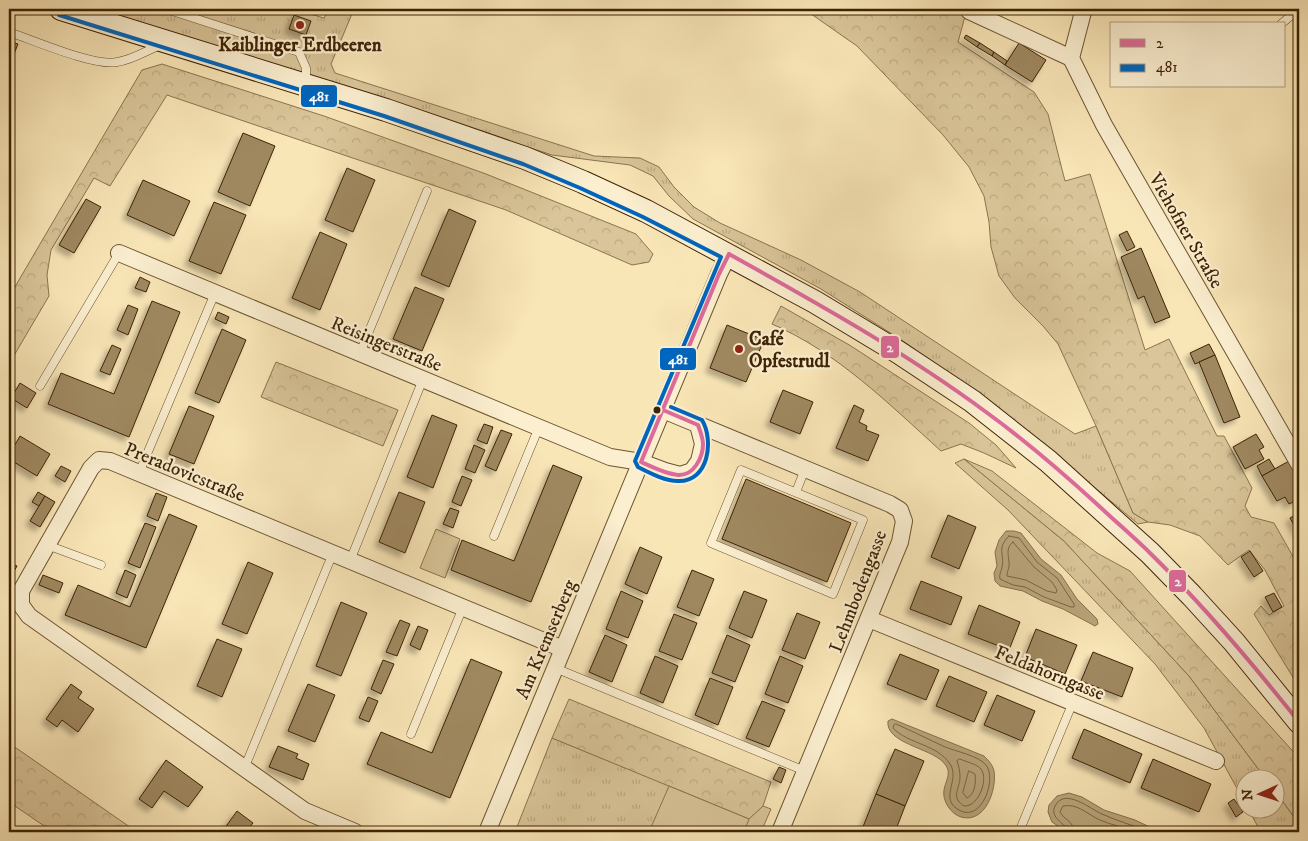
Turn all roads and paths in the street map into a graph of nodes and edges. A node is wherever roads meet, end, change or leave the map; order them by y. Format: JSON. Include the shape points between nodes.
{"nodes":[{"id":1,"x":61,"y":9,"type":"edge"},
{"id":2,"x":166,"y":9,"type":"edge"},
{"id":3,"x":1086,"y":9,"type":"edge"},
{"id":4,"x":1299,"y":9,"type":"edge"},
{"id":5,"x":969,"y":11,"type":"dead end"},
{"id":6,"x":1283,"y":22,"type":"edge"},
{"id":7,"x":9,"y":32,"type":"edge"},
{"id":8,"x":167,"y":42,"type":"junction"},
{"id":9,"x":1071,"y":58,"type":"junction"},
{"id":10,"x":306,"y":85,"type":"junction"},
{"id":11,"x":427,"y":191,"type":"dead end"},
{"id":12,"x":119,"y":253,"type":"joint"},
{"id":13,"x":729,"y":254,"type":"junction"},
{"id":14,"x":215,"y":293,"type":"junction"},
{"id":15,"x":360,"y":353,"type":"junction"},
{"id":16,"x":423,"y":379,"type":"junction"},
{"id":17,"x":40,"y":386,"type":"dead end"},
{"id":18,"x":662,"y":410,"type":"junction"},
{"id":19,"x":698,"y":425,"type":"junction"},
{"id":20,"x":539,"y":427,"type":"junction"},
{"id":21,"x":641,"y":462,"type":"junction"},
{"id":22,"x":1299,"y":464,"type":"edge"},
{"id":23,"x":805,"y":469,"type":"junction"},
{"id":24,"x":139,"y":473,"type":"junction"},
{"id":25,"x":796,"y":492,"type":"junction"},
{"id":26,"x":494,"y":536,"type":"dead end"},
{"id":27,"x":47,"y":545,"type":"junction"},
{"id":28,"x":333,"y":553,"type":"junction"},
{"id":29,"x":350,"y":561,"type":"junction"},
{"id":30,"x":101,"y":565,"type":"dead end"},
{"id":31,"x":463,"y":607,"type":"junction"},
{"id":32,"x":869,"y":619,"type":"junction"},
{"id":33,"x":563,"y":649,"type":"junction"},
{"id":34,"x":555,"y":668,"type":"junction"},
{"id":35,"x":1073,"y":702,"type":"junction"},
{"id":36,"x":1299,"y":722,"type":"edge"},
{"id":37,"x":411,"y":734,"type":"dead end"},
{"id":38,"x":1216,"y":761,"type":"dead end"},
{"id":39,"x":244,"y":769,"type":"junction"},
{"id":40,"x":805,"y":771,"type":"junction"},
{"id":41,"x":783,"y":831,"type":"edge"},
{"id":42,"x":355,"y":832,"type":"edge"},
{"id":43,"x":487,"y":832,"type":"edge"},
{"id":44,"x":1018,"y":832,"type":"edge"}],
"edges":[{"from":1,"to":8,"type":"main road"},
{"from":2,"to":10,"type":"lane","via":[[298,52],[306,68]]},
{"from":3,"to":9,"type":"street"},
{"from":4,"to":6,"type":"lane"},
{"from":5,"to":9,"type":"street"},
{"from":7,"to":8,"type":"lane","via":[[94,61],[115,63]]},
{"from":8,"to":10,"type":"main road"},
{"from":9,"to":22,"type":"street","name":"Viehofner Straße","via":[[1104,125]]},
{"from":10,"to":13,"type":"main road","via":[[525,158],[646,211]]},
{"from":11,"to":15,"type":"lane"},
{"from":12,"to":14,"type":"street","name":"Reisingerstraße"},
{"from":12,"to":17,"type":"lane"},
{"from":13,"to":18,"type":"street","name":"Am Kremserberg"},
{"from":13,"to":36,"type":"main road","via":[[898,352],[972,401],[1048,461],[1150,553],[1192,596]]},
{"from":14,"to":15,"type":"street","name":"Reisingerstraße"},
{"from":14,"to":24,"type":"lane"},
{"from":15,"to":16,"type":"street","name":"Reisingerstraße"},
{"from":16,"to":20,"type":"street","name":"Reisingerstraße"},
{"from":16,"to":29,"type":"lane"},
{"from":18,"to":19,"type":"street"},
{"from":18,"to":21,"type":"street","name":"Am Kremserberg"},
{"from":19,"to":21,"type":"street","via":[[703,444],[699,461],[692,470],[680,475]]},
{"from":19,"to":23,"type":"street","name":"Lehmbodengasse"},
{"from":20,"to":21,"type":"street","name":"Reisingerstraße","via":[[610,457]]},
{"from":20,"to":26,"type":"lane"},
{"from":21,"to":33,"type":"street","name":"Am Kremserberg"},
{"from":23,"to":25,"type":"lane"},
{"from":23,"to":32,"type":"street","name":"Lehmbodengasse","via":[[900,510],[904,521],[900,542]]},
{"from":24,"to":27,"type":"street","name":"Preradovicstraße","via":[[99,460],[91,468]]},
{"from":24,"to":28,"type":"street","name":"Preradovicstraße"},
{"from":25,"to":25,"type":"lane","via":[[864,520],[833,594],[711,543],[742,470]]},
{"from":27,"to":30,"type":"lane"},
{"from":27,"to":39,"type":"street","name":"Preradovicstraße","via":[[21,591],[21,605],[29,616]]},
{"from":28,"to":29,"type":"street","name":"Preradovicstraße"},
{"from":28,"to":39,"type":"lane"},
{"from":29,"to":31,"type":"street","name":"Preradovicstraße"},
{"from":31,"to":33,"type":"street","name":"Preradovicstraße"},
{"from":31,"to":37,"type":"lane"},
{"from":32,"to":35,"type":"street","name":"Feldahorngasse"},
{"from":32,"to":40,"type":"street","name":"Lehmbodengasse"},
{"from":33,"to":34,"type":"street","name":"Am Kremserberg"},
{"from":34,"to":40,"type":"lane"},
{"from":34,"to":43,"type":"street","name":"Am Kremserberg"},
{"from":35,"to":38,"type":"street","name":"Feldahorngasse"},
{"from":35,"to":44,"type":"lane"},
{"from":39,"to":42,"type":"street","name":"Preradovicstraße","via":[[305,811]]},
{"from":40,"to":41,"type":"street","name":"Lehmbodengasse"}]}
